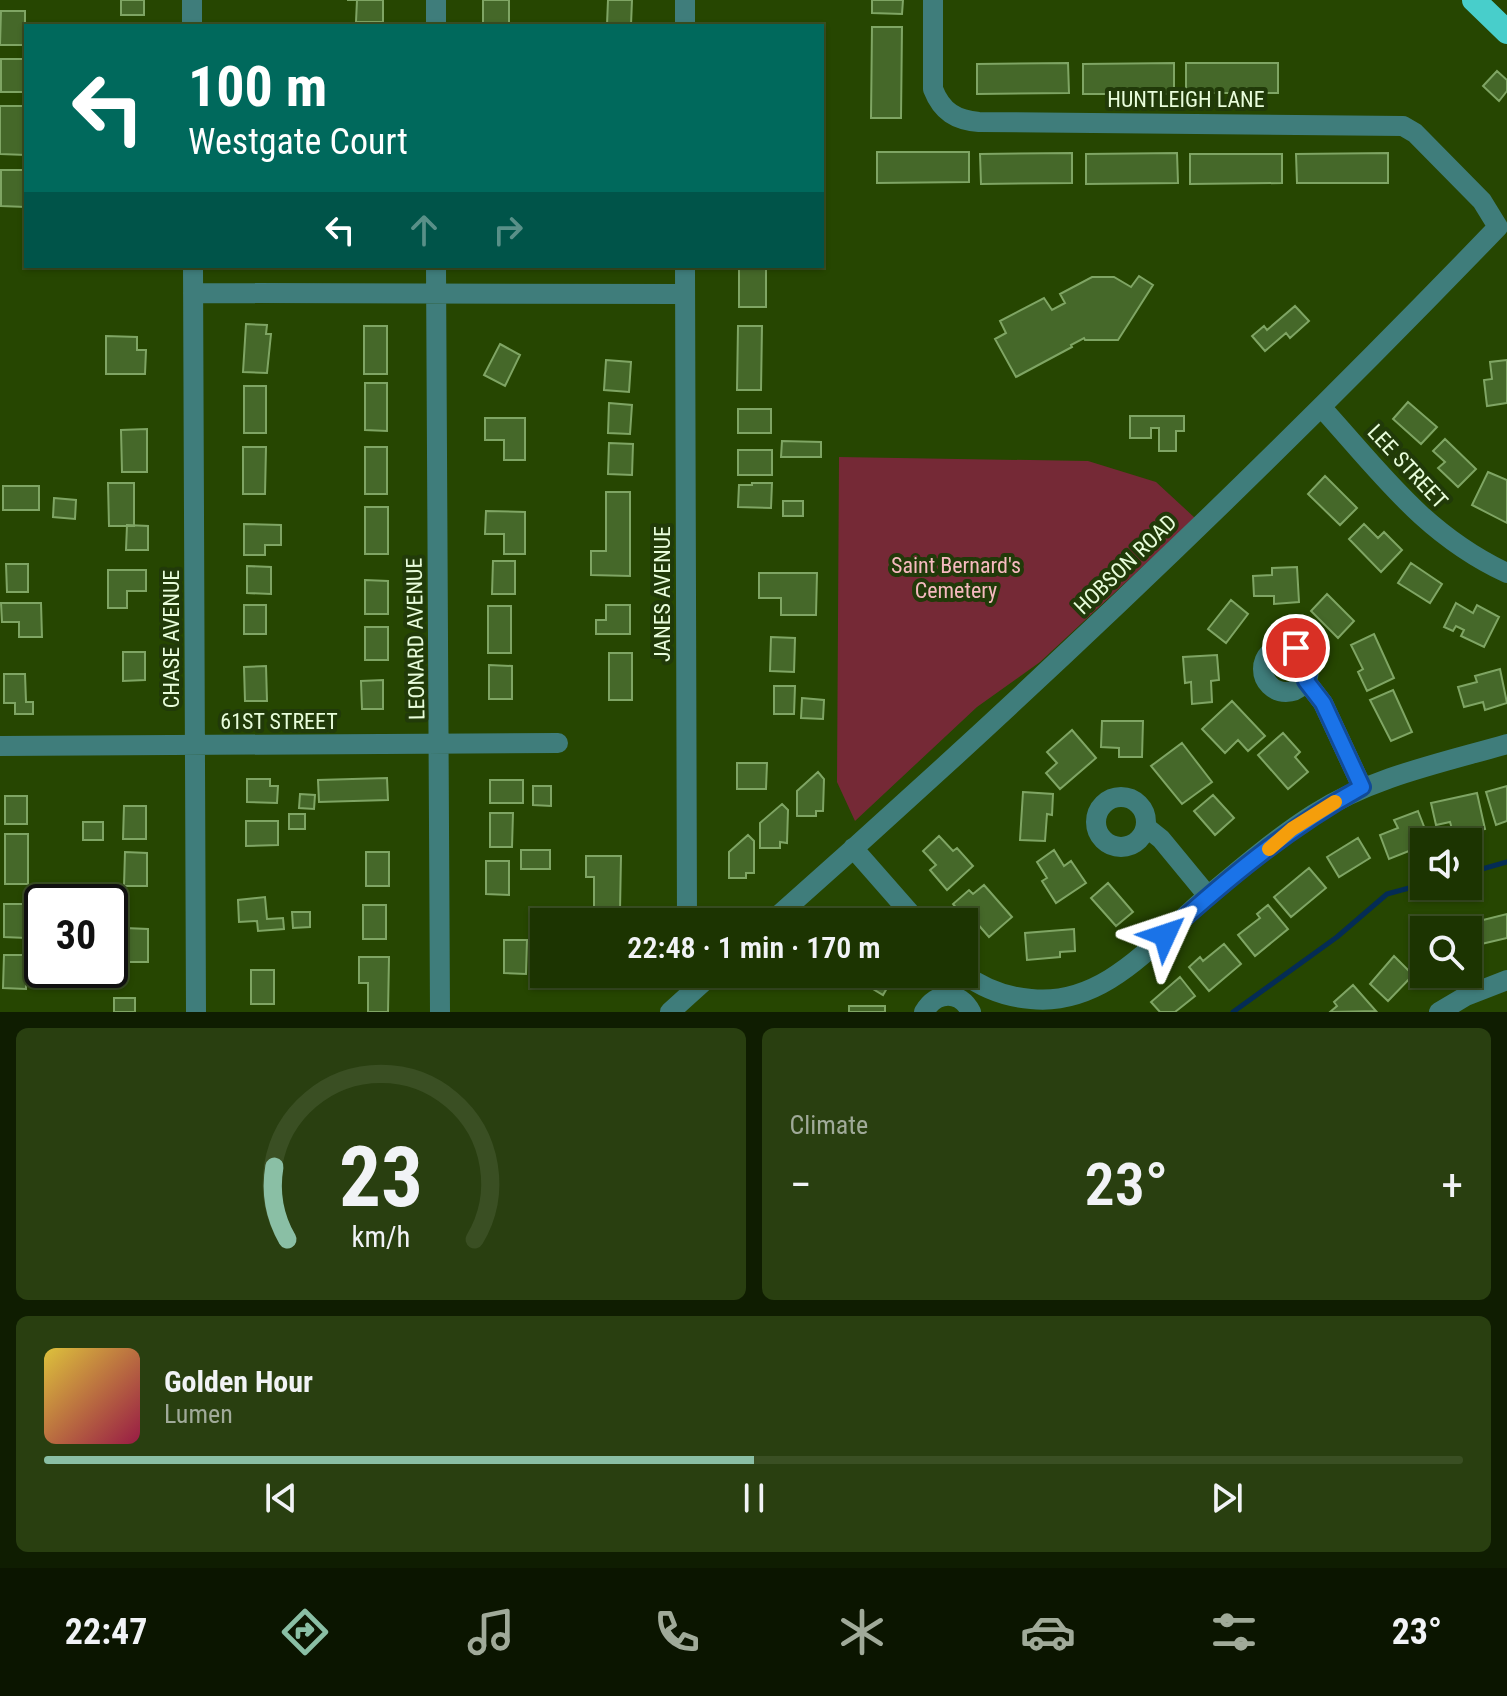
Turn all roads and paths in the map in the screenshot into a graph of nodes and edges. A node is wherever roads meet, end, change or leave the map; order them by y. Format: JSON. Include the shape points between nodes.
{"nodes":[{"id":1,"x":192,"y":0,"type":"edge"},
{"id":2,"x":436,"y":0,"type":"edge"},
{"id":3,"x":685,"y":0,"type":"edge"},
{"id":4,"x":933,"y":0,"type":"edge"},
{"id":5,"x":1474,"y":0,"type":"edge"},
{"id":6,"x":192,"y":24,"type":"edge"},
{"id":7,"x":436,"y":24,"type":"edge"},
{"id":8,"x":685,"y":24,"type":"edge"},
{"id":9,"x":1507,"y":32,"type":"edge"},
{"id":10,"x":1498,"y":227,"type":"joint"},
{"id":11,"x":193,"y":268,"type":"edge"},
{"id":12,"x":436,"y":268,"type":"edge"},
{"id":13,"x":685,"y":268,"type":"edge"},
{"id":14,"x":193,"y":293,"type":"junction"},
{"id":15,"x":436,"y":293,"type":"junction"},
{"id":16,"x":685,"y":294,"type":"junction"},
{"id":17,"x":1322,"y":408,"type":"junction"},
{"id":18,"x":1507,"y":573,"type":"edge"},
{"id":19,"x":1306,"y":681,"type":"dead end"},
{"id":20,"x":558,"y":743,"type":"dead end"},
{"id":21,"x":440,"y":744,"type":"junction"},
{"id":22,"x":1507,"y":744,"type":"edge"},
{"id":23,"x":0,"y":746,"type":"edge"},
{"id":24,"x":195,"y":746,"type":"junction"},
{"id":25,"x":1362,"y":787,"type":"junction"},
{"id":26,"x":1146,"y":827,"type":"dead end"},
{"id":27,"x":853,"y":848,"type":"junction"},
{"id":28,"x":1208,"y":896,"type":"junction"},
{"id":29,"x":687,"y":908,"type":"edge"},
{"id":30,"x":787,"y":908,"type":"edge"},
{"id":31,"x":906,"y":908,"type":"edge"},
{"id":32,"x":1507,"y":980,"type":"edge"},
{"id":33,"x":978,"y":982,"type":"edge"},
{"id":34,"x":688,"y":988,"type":"edge"},
{"id":35,"x":966,"y":1006,"type":"edge"},
{"id":36,"x":196,"y":1012,"type":"edge"},
{"id":37,"x":440,"y":1012,"type":"edge"},
{"id":38,"x":670,"y":1012,"type":"edge"},
{"id":39,"x":924,"y":1012,"type":"edge"},
{"id":40,"x":1439,"y":1012,"type":"edge"}],
"edges":[{"from":1,"to":6,"type":"street"},
{"from":2,"to":7,"type":"street"},
{"from":3,"to":8,"type":"street"},
{"from":4,"to":10,"type":"street","name":"HUNTLEIGH LANE","via":[[933,89],[937,101],[961,120],[1403,126],[1482,201]]},
{"from":5,"to":9,"type":"highway"},
{"from":10,"to":17,"type":"street","name":"HOBSON ROAD"},
{"from":11,"to":14,"type":"street","name":"CHASE AVENUE"},
{"from":12,"to":15,"type":"street","name":"LEONARD AVENUE"},
{"from":13,"to":16,"type":"street","name":"JANES AVENUE"},
{"from":14,"to":15,"type":"street"},
{"from":14,"to":24,"type":"street","name":"CHASE AVENUE"},
{"from":15,"to":16,"type":"street"},
{"from":15,"to":21,"type":"street","name":"LEONARD AVENUE"},
{"from":16,"to":29,"type":"street","name":"JANES AVENUE"},
{"from":17,"to":18,"type":"street","name":"LEE STREET","via":[[1436,531]]},
{"from":17,"to":27,"type":"street","name":"HOBSON ROAD","via":[[1114,609]]},
{"from":19,"to":25,"type":"street","via":[[1323,703]]},
{"from":20,"to":21,"type":"street","name":"61ST STREET"},
{"from":21,"to":24,"type":"street","name":"61ST STREET"},
{"from":21,"to":37,"type":"street","name":"LEONARD AVENUE"},
{"from":22,"to":25,"type":"street"},
{"from":23,"to":24,"type":"street","name":"61ST STREET"},
{"from":24,"to":36,"type":"street","name":"CHASE AVENUE"},
{"from":25,"to":28,"type":"street","via":[[1292,829]]},
{"from":26,"to":28,"type":"street"},
{"from":27,"to":30,"type":"street","name":"HOBSON ROAD"},
{"from":27,"to":31,"type":"street"},
{"from":28,"to":33,"type":"street","via":[[1114,979],[1079,995],[1025,999]]},
{"from":32,"to":40,"type":"street"},
{"from":34,"to":38,"type":"street"},
{"from":35,"to":39,"type":"street","via":[[949,995],[928,1004]]}]}
